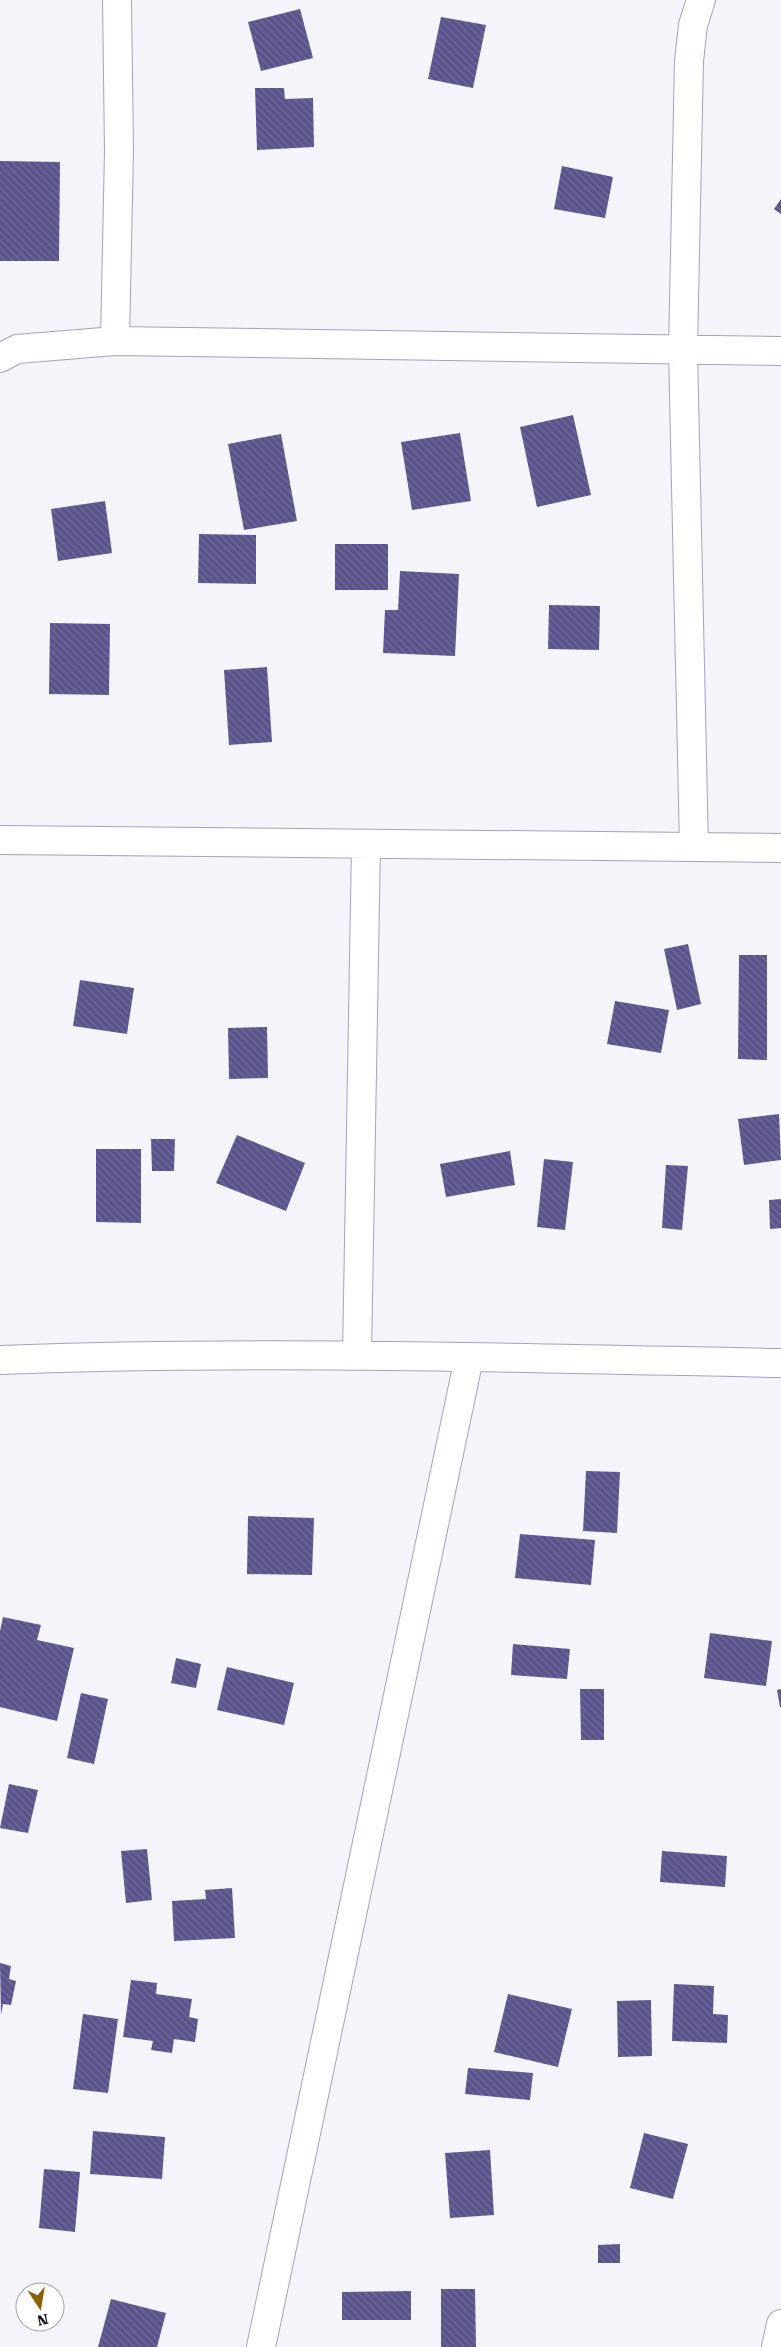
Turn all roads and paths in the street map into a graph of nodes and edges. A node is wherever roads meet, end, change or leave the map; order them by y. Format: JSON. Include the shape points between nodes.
{"nodes":[{"id":1,"x":117,"y":0,"type":"edge"},
{"id":2,"x":700,"y":0,"type":"edge"},
{"id":3,"x":115,"y":341,"type":"junction"},
{"id":4,"x":683,"y":350,"type":"junction"},
{"id":5,"x":781,"y":351,"type":"edge"},
{"id":6,"x":0,"y":358,"type":"edge"},
{"id":7,"x":0,"y":840,"type":"edge"},
{"id":8,"x":366,"y":844,"type":"junction"},
{"id":9,"x":694,"y":847,"type":"junction"},
{"id":10,"x":781,"y":848,"type":"edge"},
{"id":11,"x":357,"y":1356,"type":"junction"},
{"id":12,"x":469,"y":1358,"type":"junction"},
{"id":13,"x":0,"y":1360,"type":"edge"},
{"id":14,"x":781,"y":1363,"type":"edge"},
{"id":15,"x":781,"y":2324,"type":"edge"},
{"id":16,"x":261,"y":2347,"type":"edge"},
{"id":17,"x":776,"y":2347,"type":"edge"}],
"edges":[{"from":1,"to":3,"type":"street","via":[[119,151]]},
{"from":2,"to":4,"type":"street","via":[[693,25],[689,62]]},
{"from":3,"to":4,"type":"street"},
{"from":3,"to":6,"type":"street","via":[[16,349]]},
{"from":4,"to":5,"type":"street"},
{"from":4,"to":9,"type":"street"},
{"from":7,"to":8,"type":"street"},
{"from":8,"to":9,"type":"street"},
{"from":8,"to":11,"type":"street"},
{"from":9,"to":10,"type":"street"},
{"from":11,"to":12,"type":"street"},
{"from":11,"to":13,"type":"street","via":[[132,1356]]},
{"from":12,"to":14,"type":"street"},
{"from":12,"to":16,"type":"street"},
{"from":15,"to":17,"type":"street"}]}
